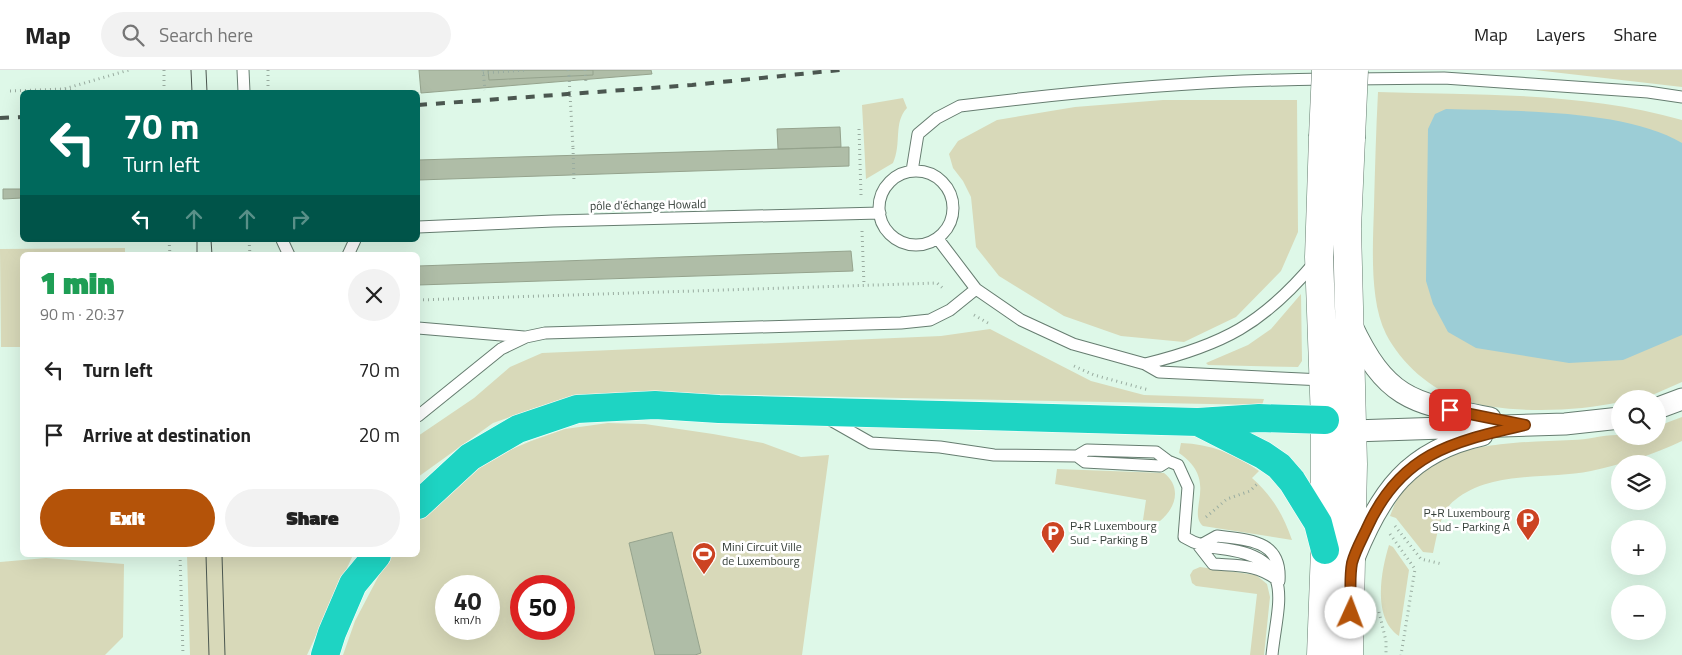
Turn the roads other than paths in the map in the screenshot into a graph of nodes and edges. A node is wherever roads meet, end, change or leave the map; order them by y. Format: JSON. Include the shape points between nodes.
{"nodes":[{"id":1,"x":243,"y":70,"type":"edge"},
{"id":2,"x":1340,"y":75,"type":"edge"},
{"id":3,"x":244,"y":90,"type":"edge"},
{"id":4,"x":1648,"y":92,"type":"junction"},
{"id":5,"x":1682,"y":97,"type":"edge"},
{"id":6,"x":1682,"y":106,"type":"edge"},
{"id":7,"x":912,"y":171,"type":"junction"},
{"id":8,"x":880,"y":213,"type":"junction"},
{"id":9,"x":420,"y":227,"type":"edge"},
{"id":10,"x":938,"y":239,"type":"junction"},
{"id":11,"x":1319,"y":257,"type":"junction"},
{"id":12,"x":976,"y":289,"type":"junction"},
{"id":13,"x":1348,"y":317,"type":"junction"},
{"id":14,"x":420,"y":328,"type":"edge"},
{"id":15,"x":526,"y":338,"type":"junction"},
{"id":16,"x":1145,"y":364,"type":"junction"},
{"id":17,"x":1323,"y":380,"type":"junction"},
{"id":18,"x":1682,"y":399,"type":"edge"},
{"id":19,"x":1666,"y":405,"type":"edge"},
{"id":20,"x":814,"y":411,"type":"junction"},
{"id":21,"x":420,"y":414,"type":"edge"},
{"id":22,"x":1611,"y":419,"type":"edge"},
{"id":23,"x":1325,"y":420,"type":"junction"},
{"id":24,"x":1198,"y":422,"type":"junction"},
{"id":25,"x":1525,"y":425,"type":"junction"},
{"id":26,"x":1353,"y":431,"type":"junction"},
{"id":27,"x":420,"y":503,"type":"edge"},
{"id":28,"x":1325,"y":550,"type":"junction"},
{"id":29,"x":374,"y":557,"type":"edge"},
{"id":30,"x":1352,"y":563,"type":"junction"},
{"id":31,"x":325,"y":655,"type":"edge"},
{"id":32,"x":1272,"y":655,"type":"edge"},
{"id":33,"x":1321,"y":655,"type":"edge"},
{"id":34,"x":1349,"y":655,"type":"edge"}],
"edges":[{"from":1,"to":3,"type":"lane"},
{"from":2,"to":4,"type":"lane","via":[[1444,78]]},
{"from":2,"to":7,"type":"lane","via":[[1148,88],[960,106],[937,118],[918,134]]},
{"from":2,"to":11,"type":"main road","bridge":true,"via":[[1323,137]]},
{"from":2,"to":13,"type":"main road","bridge":true,"via":[[1351,138]]},
{"from":4,"to":5,"type":"lane"},
{"from":4,"to":6,"type":"lane"},
{"from":7,"to":8,"type":"lane","via":[[901,174],[887,185],[880,202]]},
{"from":7,"to":10,"type":"lane","via":[[938,178],[950,195],[953,205],[950,225]]},
{"from":8,"to":9,"type":"lane","name":"pôle d'échange Howald"},
{"from":8,"to":10,"type":"lane","via":[[886,230],[905,244],[917,246]]},
{"from":10,"to":12,"type":"lane"},
{"from":11,"to":16,"type":"lane","via":[[1289,293],[1246,328],[1191,353]]},
{"from":11,"to":17,"type":"main road"},
{"from":12,"to":15,"type":"lane","via":[[950,310],[930,320],[545,333]]},
{"from":12,"to":16,"type":"lane","via":[[1021,320],[1073,344]]},
{"from":13,"to":25,"type":"street","via":[[1379,373],[1403,394],[1450,410]]},
{"from":13,"to":26,"type":"main road"},
{"from":14,"to":15,"type":"lane"},
{"from":15,"to":21,"type":"lane","via":[[501,349]]},
{"from":16,"to":17,"type":"lane","via":[[1159,372],[1182,375]]},
{"from":17,"to":23,"type":"main road"},
{"from":18,"to":19,"type":"street"},
{"from":20,"to":24,"type":"highway"},
{"from":20,"to":27,"type":"highway","via":[[655,405],[577,409],[518,429],[478,453]]},
{"from":20,"to":32,"type":"lane","via":[[871,443],[940,447],[994,456],[1076,456],[1085,462],[1160,466],[1168,462],[1178,465],[1188,487],[1184,538],[1198,546],[1256,556],[1266,562],[1279,581]]},
{"from":22,"to":25,"type":"street"},
{"from":23,"to":24,"type":"highway","via":[[1259,418]]},
{"from":23,"to":26,"type":"main road"},
{"from":23,"to":28,"type":"main road"},
{"from":24,"to":28,"type":"highway","via":[[1279,466],[1292,480],[1318,523]]},
{"from":25,"to":26,"type":"street"},
{"from":25,"to":30,"type":"street","via":[[1464,439],[1412,466],[1374,511]]},
{"from":26,"to":30,"type":"main road"},
{"from":28,"to":33,"type":"main road"},
{"from":29,"to":31,"type":"highway","via":[[353,584]]},
{"from":30,"to":34,"type":"main road"}]}
